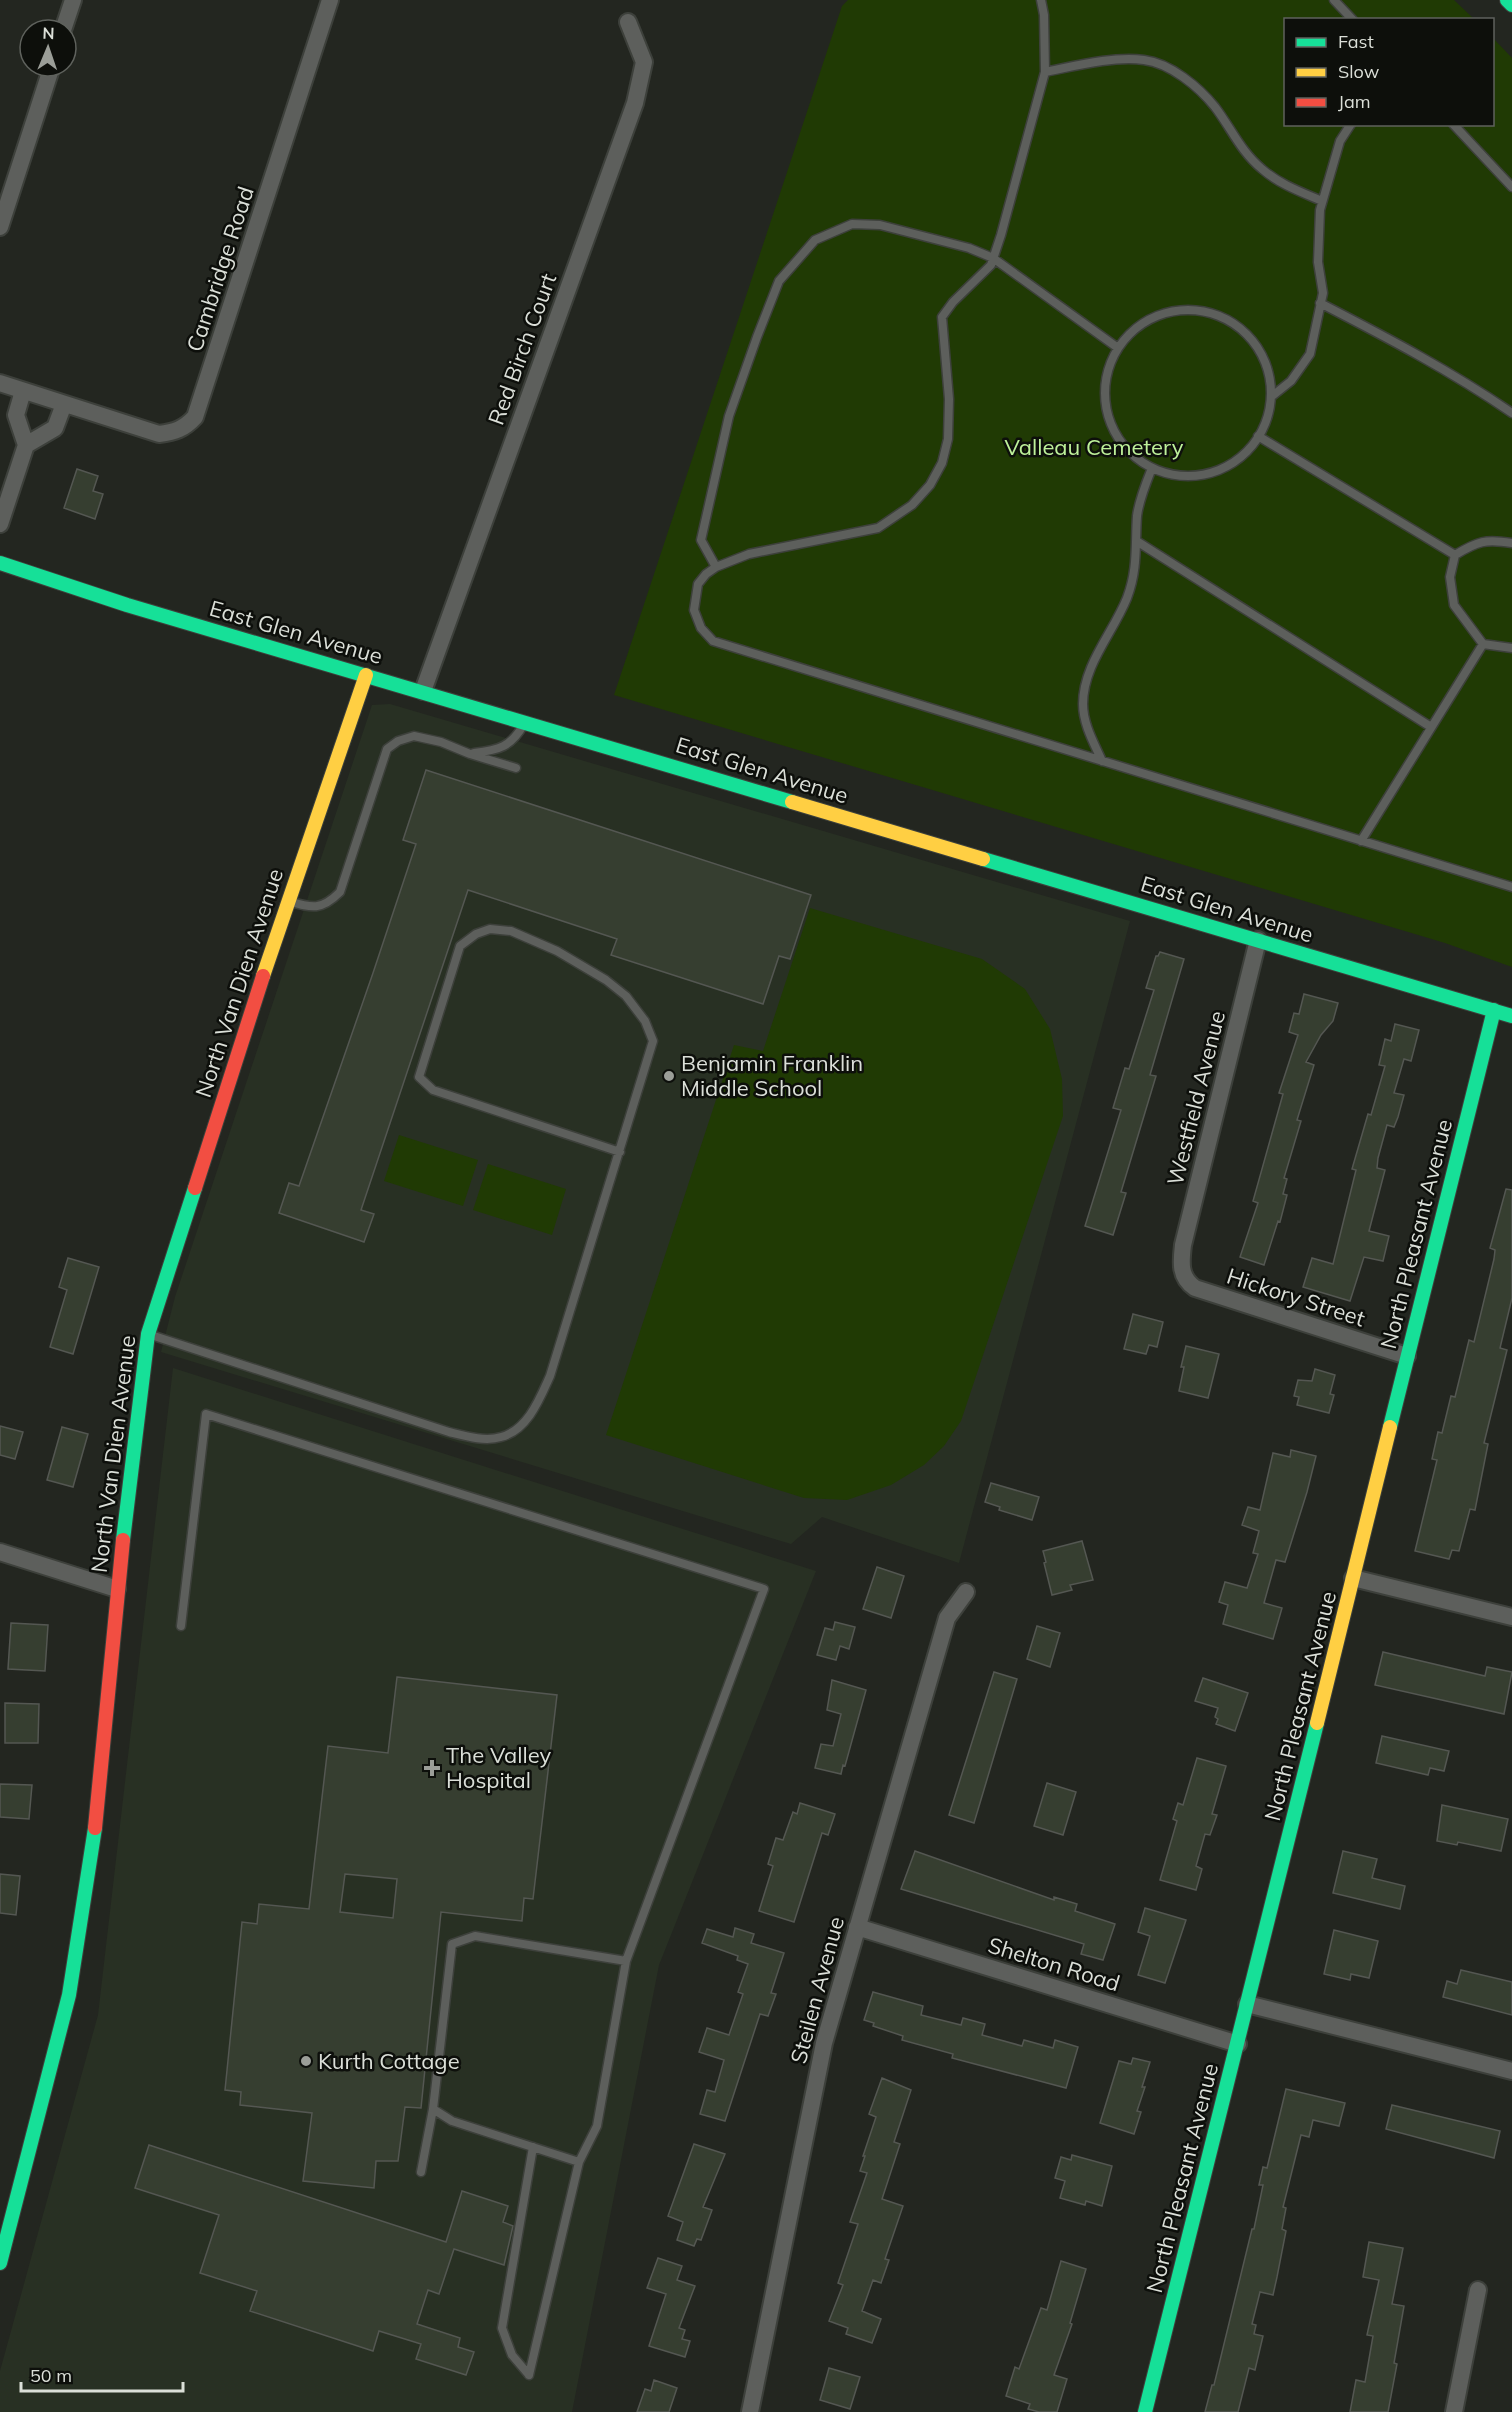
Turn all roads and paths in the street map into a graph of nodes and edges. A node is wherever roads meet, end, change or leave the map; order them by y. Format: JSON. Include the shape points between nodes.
{"nodes":[{"id":1,"x":73,"y":0,"type":"edge"},
{"id":2,"x":330,"y":0,"type":"edge"},
{"id":3,"x":1041,"y":0,"type":"edge"},
{"id":4,"x":1334,"y":0,"type":"edge"},
{"id":5,"x":1507,"y":0,"type":"edge"},
{"id":6,"x":1512,"y":5,"type":"edge"},
{"id":7,"x":67,"y":18,"type":"edge"},
{"id":8,"x":1351,"y":18,"type":"edge"},
{"id":9,"x":628,"y":22,"type":"dead end"},
{"id":10,"x":1045,"y":72,"type":"junction"},
{"id":11,"x":48,"y":78,"type":"edge"},
{"id":12,"x":1350,"y":126,"type":"edge"},
{"id":13,"x":1455,"y":126,"type":"edge"},
{"id":14,"x":1512,"y":187,"type":"edge"},
{"id":15,"x":1322,"y":201,"type":"junction"},
{"id":16,"x":0,"y":226,"type":"edge"},
{"id":17,"x":993,"y":258,"type":"junction"},
{"id":18,"x":1320,"y":303,"type":"junction"},
{"id":19,"x":1118,"y":348,"type":"junction"},
{"id":20,"x":0,"y":383,"type":"edge"},
{"id":21,"x":23,"y":391,"type":"junction"},
{"id":22,"x":1271,"y":397,"type":"junction"},
{"id":23,"x":64,"y":404,"type":"junction"},
{"id":24,"x":1512,"y":412,"type":"edge"},
{"id":25,"x":1258,"y":436,"type":"junction"},
{"id":26,"x":27,"y":445,"type":"junction"},
{"id":27,"x":1152,"y":468,"type":"junction"},
{"id":28,"x":0,"y":524,"type":"edge"},
{"id":29,"x":1138,"y":542,"type":"junction"},
{"id":30,"x":1512,"y":543,"type":"edge"},
{"id":31,"x":1455,"y":555,"type":"junction"},
{"id":32,"x":0,"y":563,"type":"edge"},
{"id":33,"x":716,"y":567,"type":"junction"},
{"id":34,"x":1483,"y":644,"type":"junction"},
{"id":35,"x":1512,"y":648,"type":"edge"},
{"id":36,"x":366,"y":675,"type":"junction"},
{"id":37,"x":423,"y":691,"type":"junction"},
{"id":38,"x":526,"y":722,"type":"junction"},
{"id":39,"x":1431,"y":726,"type":"junction"},
{"id":40,"x":470,"y":754,"type":"junction"},
{"id":41,"x":1102,"y":760,"type":"junction"},
{"id":42,"x":516,"y":768,"type":"dead end"},
{"id":43,"x":1361,"y":841,"type":"junction"},
{"id":44,"x":1512,"y":887,"type":"edge"},
{"id":45,"x":287,"y":901,"type":"junction"},
{"id":46,"x":1258,"y":940,"type":"junction"},
{"id":47,"x":1494,"y":1010,"type":"junction"},
{"id":48,"x":1512,"y":1016,"type":"edge"},
{"id":49,"x":620,"y":1152,"type":"junction"},
{"id":50,"x":1182,"y":1268,"type":"joint"},
{"id":51,"x":148,"y":1334,"type":"junction"},
{"id":52,"x":1407,"y":1356,"type":"junction"},
{"id":53,"x":0,"y":1552,"type":"edge"},
{"id":54,"x":1353,"y":1578,"type":"junction"},
{"id":55,"x":117,"y":1589,"type":"junction"},
{"id":56,"x":966,"y":1592,"type":"dead end"},
{"id":57,"x":1512,"y":1617,"type":"edge"},
{"id":58,"x":181,"y":1626,"type":"dead end"},
{"id":59,"x":857,"y":1928,"type":"junction"},
{"id":60,"x":626,"y":1961,"type":"junction"},
{"id":61,"x":1247,"y":2004,"type":"junction"},
{"id":62,"x":1238,"y":2044,"type":"junction"},
{"id":63,"x":1512,"y":2071,"type":"edge"},
{"id":64,"x":433,"y":2109,"type":"junction"},
{"id":65,"x":533,"y":2147,"type":"junction"},
{"id":66,"x":579,"y":2162,"type":"junction"},
{"id":67,"x":421,"y":2172,"type":"dead end"},
{"id":68,"x":0,"y":2263,"type":"edge"},
{"id":69,"x":1478,"y":2290,"type":"dead end"},
{"id":70,"x":750,"y":2412,"type":"edge"},
{"id":71,"x":1145,"y":2412,"type":"edge"},
{"id":72,"x":1454,"y":2412,"type":"edge"}],
"edges":[{"from":1,"to":7,"type":"street"},
{"from":2,"to":23,"type":"street","name":"Cambridge Road","via":[[195,417],[186,427],[159,434]]},
{"from":3,"to":10,"type":"lane"},
{"from":4,"to":8,"type":"lane"},
{"from":5,"to":6,"type":"street"},
{"from":9,"to":37,"type":"street","name":"Red Birch Court","via":[[644,62],[635,103]]},
{"from":10,"to":15,"type":"lane","via":[[1102,62],[1145,60],[1172,70],[1215,107],[1262,169],[1286,186]]},
{"from":10,"to":17,"type":"lane"},
{"from":11,"to":16,"type":"street"},
{"from":12,"to":15,"type":"lane","via":[[1340,141]]},
{"from":13,"to":14,"type":"lane"},
{"from":15,"to":18,"type":"lane"},
{"from":17,"to":19,"type":"lane"},
{"from":17,"to":33,"type":"lane","via":[[991,265],[942,317],[948,439],[942,463],[930,485],[912,505],[878,528],[765,550]]},
{"from":17,"to":33,"type":"lane","via":[[880,225],[852,225],[815,240],[779,281],[729,416],[701,540]]},
{"from":18,"to":22,"type":"lane","via":[[1310,354],[1291,381]]},
{"from":18,"to":24,"type":"lane","via":[[1391,339]]},
{"from":19,"to":22,"type":"lane","via":[[1149,319],[1175,310],[1203,311],[1233,322],[1257,346],[1270,376]]},
{"from":19,"to":27,"type":"lane","via":[[1109,365],[1104,396],[1114,432],[1132,455]]},
{"from":20,"to":21,"type":"street","name":"Cambridge Road"},
{"from":21,"to":23,"type":"street","name":"Cambridge Road"},
{"from":21,"to":26,"type":"street","via":[[16,415]]},
{"from":22,"to":25,"type":"lane","via":[[1267,421]]},
{"from":23,"to":26,"type":"street","via":[[55,428]]},
{"from":25,"to":27,"type":"lane","via":[[1237,460],[1205,474],[1174,475]]},
{"from":25,"to":31,"type":"lane"},
{"from":26,"to":28,"type":"street"},
{"from":27,"to":29,"type":"lane","via":[[1137,516]]},
{"from":29,"to":39,"type":"lane"},
{"from":29,"to":41,"type":"lane","via":[[1127,598],[1086,677],[1086,724]]},
{"from":30,"to":31,"type":"lane","via":[[1475,542]]},
{"from":31,"to":34,"type":"lane","via":[[1450,577],[1454,605]]},
{"from":32,"to":36,"type":"street","name":"East Glen Avenue"},
{"from":33,"to":41,"type":"lane","via":[[698,584],[694,610],[700,628],[713,640]]},
{"from":34,"to":35,"type":"lane"},
{"from":34,"to":39,"type":"lane"},
{"from":36,"to":37,"type":"street","name":"East Glen Avenue"},
{"from":36,"to":45,"type":"street","name":"North Van Dien Avenue"},
{"from":37,"to":38,"type":"street","name":"East Glen Avenue"},
{"from":38,"to":40,"type":"lane","via":[[515,740],[500,748]]},
{"from":38,"to":46,"type":"street","name":"East Glen Avenue"},
{"from":39,"to":43,"type":"lane"},
{"from":40,"to":42,"type":"lane"},
{"from":40,"to":45,"type":"lane","via":[[414,736],[387,749],[340,892],[328,903],[312,908]]},
{"from":41,"to":43,"type":"lane"},
{"from":43,"to":44,"type":"lane"},
{"from":45,"to":51,"type":"street","name":"North Van Dien Avenue"},
{"from":46,"to":47,"type":"street","name":"East Glen Avenue"},
{"from":46,"to":50,"type":"street","name":"Westfield Avenue","via":[[1183,1245]]},
{"from":47,"to":48,"type":"street","name":"East Glen Avenue"},
{"from":47,"to":52,"type":"street","name":"North Pleasant Avenue"},
{"from":49,"to":49,"type":"lane","via":[[653,1041],[645,1021],[626,996],[606,980],[557,951],[511,931],[490,929],[476,934],[460,946],[419,1077],[433,1090]]},
{"from":49,"to":51,"type":"lane","via":[[550,1376],[536,1408],[502,1437],[473,1438],[449,1432]]},
{"from":50,"to":52,"type":"street","name":"Hickory Street","via":[[1184,1278],[1195,1288]]},
{"from":51,"to":55,"type":"street","name":"North Van Dien Avenue"},
{"from":52,"to":54,"type":"street","name":"North Pleasant Avenue"},
{"from":53,"to":55,"type":"street"},
{"from":54,"to":57,"type":"street"},
{"from":54,"to":61,"type":"street","name":"North Pleasant Avenue"},
{"from":55,"to":68,"type":"street","name":"North Van Dien Avenue","via":[[94,1839],[69,1995]]},
{"from":56,"to":59,"type":"street","name":"Steilen Avenue","via":[[947,1618]]},
{"from":58,"to":60,"type":"lane","via":[[206,1414],[764,1589]]},
{"from":59,"to":62,"type":"street","name":"Shelton Road"},
{"from":59,"to":70,"type":"street","name":"Steilen Avenue","via":[[824,2043]]},
{"from":60,"to":64,"type":"lane","via":[[475,1936],[452,1944]]},
{"from":60,"to":66,"type":"lane","via":[[597,2126]]},
{"from":61,"to":62,"type":"street","name":"North Pleasant Avenue"},
{"from":61,"to":63,"type":"street"},
{"from":62,"to":71,"type":"street","name":"North Pleasant Avenue"},
{"from":64,"to":65,"type":"lane","via":[[452,2121]]},
{"from":64,"to":67,"type":"lane"},
{"from":65,"to":66,"type":"lane"},
{"from":65,"to":66,"type":"lane","via":[[502,2328],[512,2355],[529,2375]]},
{"from":69,"to":72,"type":"street"}]}
